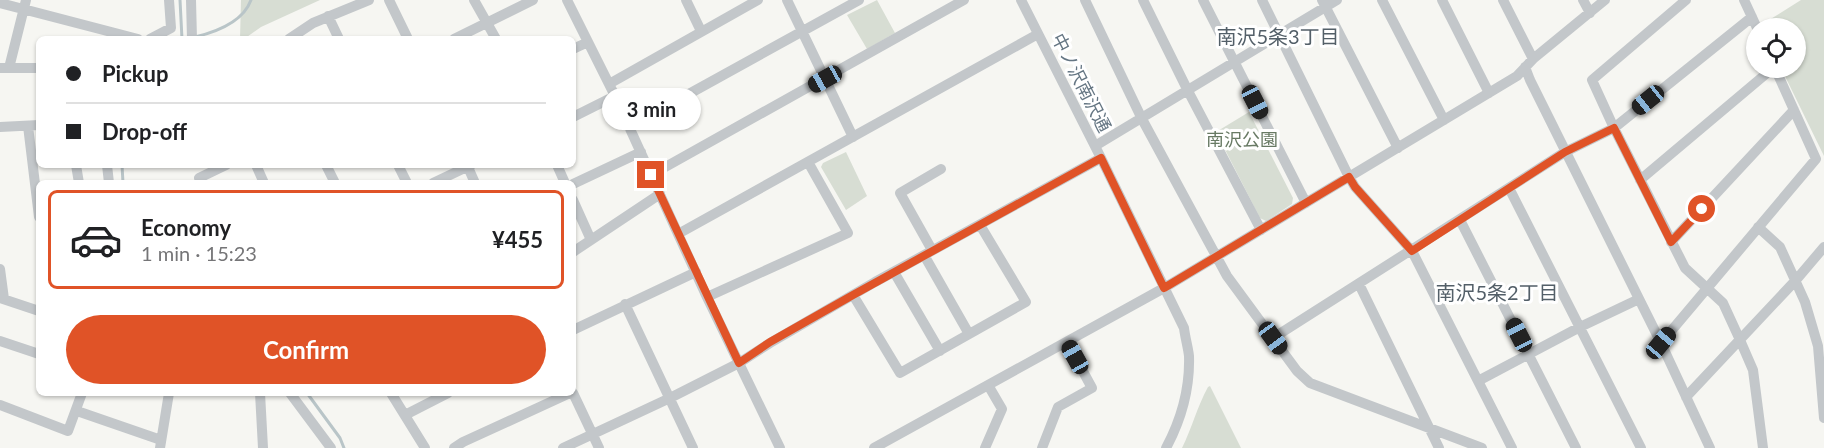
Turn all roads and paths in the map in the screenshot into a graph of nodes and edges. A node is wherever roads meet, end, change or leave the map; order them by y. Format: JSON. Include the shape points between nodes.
{"nodes":[{"id":1,"x":169,"y":0,"type":"edge"},
{"id":2,"x":191,"y":0,"type":"edge"},
{"id":3,"x":369,"y":0,"type":"edge"},
{"id":4,"x":389,"y":0,"type":"edge"},
{"id":5,"x":474,"y":0,"type":"edge"},
{"id":6,"x":533,"y":0,"type":"edge"},
{"id":7,"x":567,"y":0,"type":"edge"},
{"id":8,"x":758,"y":0,"type":"edge"},
{"id":9,"x":787,"y":0,"type":"edge"},
{"id":10,"x":859,"y":0,"type":"edge"},
{"id":11,"x":964,"y":0,"type":"edge"},
{"id":12,"x":1021,"y":0,"type":"edge"},
{"id":13,"x":1085,"y":0,"type":"edge"},
{"id":14,"x":1143,"y":0,"type":"edge"},
{"id":15,"x":1203,"y":0,"type":"edge"},
{"id":16,"x":1262,"y":0,"type":"edge"},
{"id":17,"x":1337,"y":0,"type":"edge"},
{"id":18,"x":1382,"y":0,"type":"edge"},
{"id":19,"x":1442,"y":0,"type":"edge"},
{"id":20,"x":1503,"y":0,"type":"edge"},
{"id":21,"x":1583,"y":0,"type":"edge"},
{"id":22,"x":1605,"y":0,"type":"edge"},
{"id":23,"x":1686,"y":0,"type":"edge"},
{"id":24,"x":1744,"y":0,"type":"edge"},
{"id":25,"x":688,"y":1,"type":"edge"},
{"id":26,"x":0,"y":3,"type":"edge"},
{"id":27,"x":1324,"y":3,"type":"edge"},
{"id":28,"x":25,"y":5,"type":"edge"},
{"id":29,"x":1590,"y":13,"type":"junction"},
{"id":30,"x":328,"y":16,"type":"junction"},
{"id":31,"x":1752,"y":17,"type":"joint"},
{"id":32,"x":487,"y":23,"type":"junction"},
{"id":33,"x":700,"y":31,"type":"junction"},
{"id":34,"x":802,"y":32,"type":"junction"},
{"id":35,"x":1038,"y":34,"type":"junction"},
{"id":36,"x":1279,"y":35,"type":"junction"},
{"id":37,"x":128,"y":36,"type":"edge"},
{"id":38,"x":155,"y":36,"type":"edge"},
{"id":39,"x":192,"y":36,"type":"edge"},
{"id":40,"x":294,"y":36,"type":"edge"},
{"id":41,"x":338,"y":36,"type":"edge"},
{"id":42,"x":407,"y":36,"type":"edge"},
{"id":43,"x":460,"y":36,"type":"edge"},
{"id":44,"x":494,"y":36,"type":"edge"},
{"id":45,"x":588,"y":42,"type":"junction"},
{"id":46,"x":576,"y":48,"type":"edge"},
{"id":47,"x":1234,"y":62,"type":"junction"},
{"id":48,"x":1529,"y":63,"type":"junction"},
{"id":49,"x":4,"y":68,"type":"edge"},
{"id":50,"x":36,"y":68,"type":"edge"},
{"id":51,"x":1762,"y":78,"type":"edge"},
{"id":52,"x":1779,"y":78,"type":"edge"},
{"id":53,"x":825,"y":79,"type":"junction"},
{"id":54,"x":609,"y":84,"type":"junction"},
{"id":55,"x":1188,"y":91,"type":"junction"},
{"id":56,"x":1490,"y":93,"type":"junction"},
{"id":57,"x":615,"y":96,"type":"junction"},
{"id":58,"x":1794,"y":110,"type":"junction"},
{"id":59,"x":576,"y":116,"type":"edge"},
{"id":60,"x":1142,"y":118,"type":"junction"},
{"id":61,"x":1444,"y":120,"type":"junction"},
{"id":62,"x":33,"y":126,"type":"edge"},
{"id":63,"x":0,"y":127,"type":"edge"},
{"id":64,"x":629,"y":127,"type":"junction"},
{"id":65,"x":1614,"y":128,"type":"junction"},
{"id":66,"x":853,"y":137,"type":"junction"},
{"id":67,"x":1095,"y":146,"type":"junction"},
{"id":68,"x":1398,"y":148,"type":"junction"},
{"id":69,"x":641,"y":152,"type":"junction"},
{"id":70,"x":1565,"y":152,"type":"junction"},
{"id":71,"x":1101,"y":158,"type":"junction"},
{"id":72,"x":808,"y":162,"type":"junction"},
{"id":73,"x":221,"y":168,"type":"edge"},
{"id":74,"x":464,"y":168,"type":"edge"},
{"id":75,"x":941,"y":169,"type":"dead end"},
{"id":76,"x":651,"y":175,"type":"junction"},
{"id":77,"x":1349,"y":177,"type":"junction"},
{"id":78,"x":37,"y":180,"type":"edge"},
{"id":79,"x":200,"y":180,"type":"edge"},
{"id":80,"x":439,"y":180,"type":"edge"},
{"id":81,"x":1640,"y":180,"type":"junction"},
{"id":82,"x":576,"y":183,"type":"edge"},
{"id":83,"x":1509,"y":188,"type":"junction"},
{"id":84,"x":660,"y":194,"type":"junction"},
{"id":85,"x":1306,"y":203,"type":"junction"},
{"id":86,"x":576,"y":207,"type":"edge"},
{"id":87,"x":1460,"y":220,"type":"junction"},
{"id":88,"x":980,"y":225,"type":"junction"},
{"id":89,"x":1758,"y":227,"type":"junction"},
{"id":90,"x":1261,"y":230,"type":"junction"},
{"id":91,"x":678,"y":234,"type":"junction"},
{"id":92,"x":591,"y":240,"type":"junction"},
{"id":93,"x":1671,"y":242,"type":"junction"},
{"id":94,"x":1824,"y":247,"type":"edge"},
{"id":95,"x":576,"y":250,"type":"edge"},
{"id":96,"x":1412,"y":251,"type":"junction"},
{"id":97,"x":928,"y":253,"type":"junction"},
{"id":98,"x":1216,"y":257,"type":"junction"},
{"id":99,"x":0,"y":269,"type":"edge"},
{"id":100,"x":696,"y":272,"type":"junction"},
{"id":101,"x":894,"y":272,"type":"junction"},
{"id":102,"x":1796,"y":280,"type":"junction"},
{"id":103,"x":1359,"y":284,"type":"junction"},
{"id":104,"x":1164,"y":288,"type":"junction"},
{"id":105,"x":1706,"y":289,"type":"junction"},
{"id":106,"x":853,"y":295,"type":"junction"},
{"id":107,"x":707,"y":297,"type":"junction"},
{"id":108,"x":2,"y":298,"type":"edge"},
{"id":109,"x":1639,"y":299,"type":"junction"},
{"id":110,"x":625,"y":304,"type":"junction"},
{"id":111,"x":36,"y":310,"type":"edge"},
{"id":112,"x":1580,"y":327,"type":"junction"},
{"id":113,"x":576,"y":328,"type":"edge"},
{"id":114,"x":969,"y":334,"type":"junction"},
{"id":115,"x":1273,"y":338,"type":"junction"},
{"id":116,"x":1740,"y":340,"type":"junction"},
{"id":117,"x":0,"y":341,"type":"edge"},
{"id":118,"x":1067,"y":342,"type":"junction"},
{"id":119,"x":1661,"y":343,"type":"junction"},
{"id":120,"x":940,"y":351,"type":"junction"},
{"id":121,"x":36,"y":353,"type":"edge"},
{"id":122,"x":1529,"y":354,"type":"junction"},
{"id":123,"x":739,"y":363,"type":"junction"},
{"id":124,"x":1478,"y":381,"type":"junction"},
{"id":125,"x":988,"y":385,"type":"junction"},
{"id":126,"x":81,"y":396,"type":"edge"},
{"id":127,"x":169,"y":396,"type":"edge"},
{"id":128,"x":260,"y":396,"type":"edge"},
{"id":129,"x":292,"y":396,"type":"edge"},
{"id":130,"x":393,"y":396,"type":"edge"},
{"id":131,"x":442,"y":396,"type":"edge"},
{"id":132,"x":565,"y":396,"type":"edge"},
{"id":133,"x":574,"y":396,"type":"edge"},
{"id":134,"x":1686,"y":397,"type":"junction"},
{"id":135,"x":670,"y":398,"type":"junction"},
{"id":136,"x":1,"y":408,"type":"edge"},
{"id":137,"x":76,"y":411,"type":"junction"},
{"id":138,"x":405,"y":415,"type":"junction"},
{"id":139,"x":1824,"y":418,"type":"edge"},
{"id":140,"x":1428,"y":427,"type":"junction"},
{"id":141,"x":593,"y":434,"type":"junction"},
{"id":142,"x":893,"y":443,"type":"edge"},
{"id":143,"x":161,"y":444,"type":"edge"},
{"id":144,"x":263,"y":448,"type":"edge"},
{"id":145,"x":331,"y":448,"type":"edge"},
{"id":146,"x":425,"y":448,"type":"edge"},
{"id":147,"x":454,"y":448,"type":"edge"},
{"id":148,"x":563,"y":448,"type":"edge"},
{"id":149,"x":599,"y":448,"type":"edge"},
{"id":150,"x":693,"y":448,"type":"edge"},
{"id":151,"x":780,"y":448,"type":"edge"},
{"id":152,"x":874,"y":448,"type":"edge"},
{"id":153,"x":985,"y":448,"type":"edge"},
{"id":154,"x":1042,"y":448,"type":"edge"},
{"id":155,"x":1166,"y":448,"type":"edge"},
{"id":156,"x":1439,"y":448,"type":"edge"},
{"id":157,"x":1482,"y":448,"type":"edge"},
{"id":158,"x":1512,"y":448,"type":"edge"},
{"id":159,"x":1576,"y":448,"type":"edge"},
{"id":160,"x":1641,"y":448,"type":"edge"},
{"id":161,"x":1710,"y":448,"type":"edge"},
{"id":162,"x":1762,"y":448,"type":"edge"}],
"edges":[{"from":1,"to":38,"type":"street","via":[[171,27]]},
{"from":2,"to":39,"type":"street"},
{"from":3,"to":30,"type":"street"},
{"from":4,"to":42,"type":"street"},
{"from":5,"to":32,"type":"street"},
{"from":6,"to":32,"type":"street"},
{"from":7,"to":45,"type":"street"},
{"from":8,"to":33,"type":"street"},
{"from":9,"to":34,"type":"street"},
{"from":10,"to":34,"type":"street"},
{"from":11,"to":53,"type":"street"},
{"from":12,"to":35,"type":"street","name":"中ノ沢南沢通"},
{"from":13,"to":60,"type":"street"},
{"from":14,"to":55,"type":"street"},
{"from":15,"to":47,"type":"street"},
{"from":16,"to":36,"type":"street"},
{"from":17,"to":27,"type":"street"},
{"from":18,"to":61,"type":"street"},
{"from":19,"to":56,"type":"street"},
{"from":20,"to":48,"type":"street"},
{"from":21,"to":29,"type":"street"},
{"from":22,"to":29,"type":"street"},
{"from":23,"to":65,"type":"street","via":[[1593,80]]},
{"from":24,"to":31,"type":"street"},
{"from":25,"to":33,"type":"street"},
{"from":26,"to":28,"type":"street"},
{"from":27,"to":36,"type":"street"},
{"from":27,"to":68,"type":"street"},
{"from":28,"to":37,"type":"street"},
{"from":28,"to":49,"type":"street"},
{"from":29,"to":48,"type":"street"},
{"from":30,"to":40,"type":"street"},
{"from":30,"to":41,"type":"street"},
{"from":31,"to":65,"type":"street"},
{"from":32,"to":43,"type":"street"},
{"from":32,"to":44,"type":"street"},
{"from":33,"to":54,"type":"street"},
{"from":34,"to":53,"type":"street"},
{"from":34,"to":64,"type":"street"},
{"from":35,"to":66,"type":"street"},
{"from":35,"to":67,"type":"street","name":"中ノ沢南沢通"},
{"from":36,"to":47,"type":"street"},
{"from":36,"to":77,"type":"street"},
{"from":45,"to":46,"type":"street"},
{"from":45,"to":54,"type":"street"},
{"from":47,"to":55,"type":"street"},
{"from":47,"to":85,"type":"street"},
{"from":48,"to":56,"type":"street"},
{"from":48,"to":70,"type":"street"},
{"from":49,"to":50,"type":"street"},
{"from":51,"to":81,"type":"street"},
{"from":52,"to":58,"type":"street"},
{"from":53,"to":66,"type":"street"},
{"from":53,"to":76,"type":"street"},
{"from":54,"to":57,"type":"street"},
{"from":55,"to":60,"type":"street"},
{"from":55,"to":90,"type":"street"},
{"from":56,"to":61,"type":"street"},
{"from":57,"to":59,"type":"street"},
{"from":57,"to":64,"type":"street"},
{"from":58,"to":89,"type":"street","via":[[1816,159]]},
{"from":58,"to":93,"type":"street"},
{"from":60,"to":67,"type":"street"},
{"from":60,"to":98,"type":"street"},
{"from":61,"to":68,"type":"street"},
{"from":62,"to":63,"type":"street"},
{"from":62,"to":78,"type":"street"},
{"from":64,"to":69,"type":"street"},
{"from":65,"to":70,"type":"street"},
{"from":65,"to":81,"type":"street"},
{"from":66,"to":72,"type":"street"},
{"from":67,"to":71,"type":"street","name":"中ノ沢南沢通"},
{"from":68,"to":77,"type":"street"},
{"from":69,"to":76,"type":"street"},
{"from":69,"to":82,"type":"street"},
{"from":70,"to":83,"type":"street"},
{"from":70,"to":109,"type":"street"},
{"from":71,"to":88,"type":"street"},
{"from":71,"to":104,"type":"street","name":"中ノ沢南沢通"},
{"from":72,"to":91,"type":"street"},
{"from":72,"to":107,"type":"street","via":[[848,233]]},
{"from":73,"to":79,"type":"street"},
{"from":74,"to":80,"type":"street"},
{"from":75,"to":97,"type":"street","via":[[900,193]]},
{"from":76,"to":84,"type":"street"},
{"from":77,"to":85,"type":"street"},
{"from":77,"to":96,"type":"street"},
{"from":81,"to":93,"type":"street"},
{"from":83,"to":87,"type":"street"},
{"from":83,"to":112,"type":"street"},
{"from":84,"to":91,"type":"street"},
{"from":84,"to":92,"type":"street"},
{"from":85,"to":90,"type":"street"},
{"from":86,"to":92,"type":"street"},
{"from":87,"to":96,"type":"street"},
{"from":87,"to":122,"type":"street"},
{"from":88,"to":97,"type":"street"},
{"from":88,"to":114,"type":"street","via":[[1026,302]]},
{"from":89,"to":102,"type":"street","via":[[1780,247]]},
{"from":89,"to":105,"type":"street"},
{"from":90,"to":98,"type":"street"},
{"from":91,"to":100,"type":"street"},
{"from":92,"to":95,"type":"street"},
{"from":93,"to":105,"type":"street","via":[[1685,268]]},
{"from":94,"to":102,"type":"street"},
{"from":96,"to":103,"type":"street"},
{"from":96,"to":124,"type":"street"},
{"from":97,"to":101,"type":"street"},
{"from":97,"to":114,"type":"street"},
{"from":98,"to":104,"type":"street"},
{"from":98,"to":115,"type":"street"},
{"from":99,"to":108,"type":"street"},
{"from":100,"to":107,"type":"street"},
{"from":100,"to":110,"type":"street"},
{"from":101,"to":106,"type":"street"},
{"from":101,"to":120,"type":"street"},
{"from":102,"to":116,"type":"street"},
{"from":102,"to":139,"type":"street","via":[[1818,346]]},
{"from":103,"to":115,"type":"street"},
{"from":103,"to":140,"type":"street"},
{"from":104,"to":118,"type":"street"},
{"from":104,"to":155,"type":"street","name":"中ノ沢南沢通","via":[[1184,328],[1189,356],[1184,400]]},
{"from":105,"to":116,"type":"street","via":[[1723,303]]},
{"from":105,"to":119,"type":"street"},
{"from":106,"to":120,"type":"street","via":[[900,373]]},
{"from":106,"to":123,"type":"street"},
{"from":107,"to":123,"type":"street"},
{"from":108,"to":111,"type":"street"},
{"from":109,"to":112,"type":"street"},
{"from":109,"to":119,"type":"street"},
{"from":110,"to":113,"type":"street"},
{"from":110,"to":135,"type":"street"},
{"from":112,"to":122,"type":"street"},
{"from":112,"to":160,"type":"street"},
{"from":114,"to":120,"type":"street"},
{"from":115,"to":140,"type":"street","via":[[1297,372],[1310,383]]},
{"from":116,"to":134,"type":"street"},
{"from":116,"to":162,"type":"street","via":[[1753,370]]},
{"from":117,"to":121,"type":"street"},
{"from":118,"to":125,"type":"street"},
{"from":118,"to":154,"type":"street","via":[[1092,388],[1058,407]]},
{"from":119,"to":134,"type":"street"},
{"from":122,"to":124,"type":"street"},
{"from":122,"to":159,"type":"street"},
{"from":123,"to":135,"type":"street"},
{"from":123,"to":151,"type":"street"},
{"from":124,"to":158,"type":"street"},
{"from":125,"to":142,"type":"street"},
{"from":125,"to":153,"type":"street","via":[[1002,409]]},
{"from":126,"to":137,"type":"street"},
{"from":127,"to":143,"type":"street"},
{"from":128,"to":144,"type":"street"},
{"from":129,"to":145,"type":"street"},
{"from":130,"to":138,"type":"street"},
{"from":131,"to":138,"type":"street"},
{"from":132,"to":147,"type":"street"},
{"from":133,"to":141,"type":"street"},
{"from":134,"to":161,"type":"street"},
{"from":135,"to":141,"type":"street"},
{"from":135,"to":150,"type":"street"},
{"from":136,"to":137,"type":"street","via":[[68,430]]},
{"from":137,"to":143,"type":"street"},
{"from":138,"to":146,"type":"street"},
{"from":140,"to":156,"type":"street"},
{"from":140,"to":157,"type":"street"},
{"from":141,"to":148,"type":"street"},
{"from":141,"to":149,"type":"street"},
{"from":142,"to":152,"type":"street"}]}
